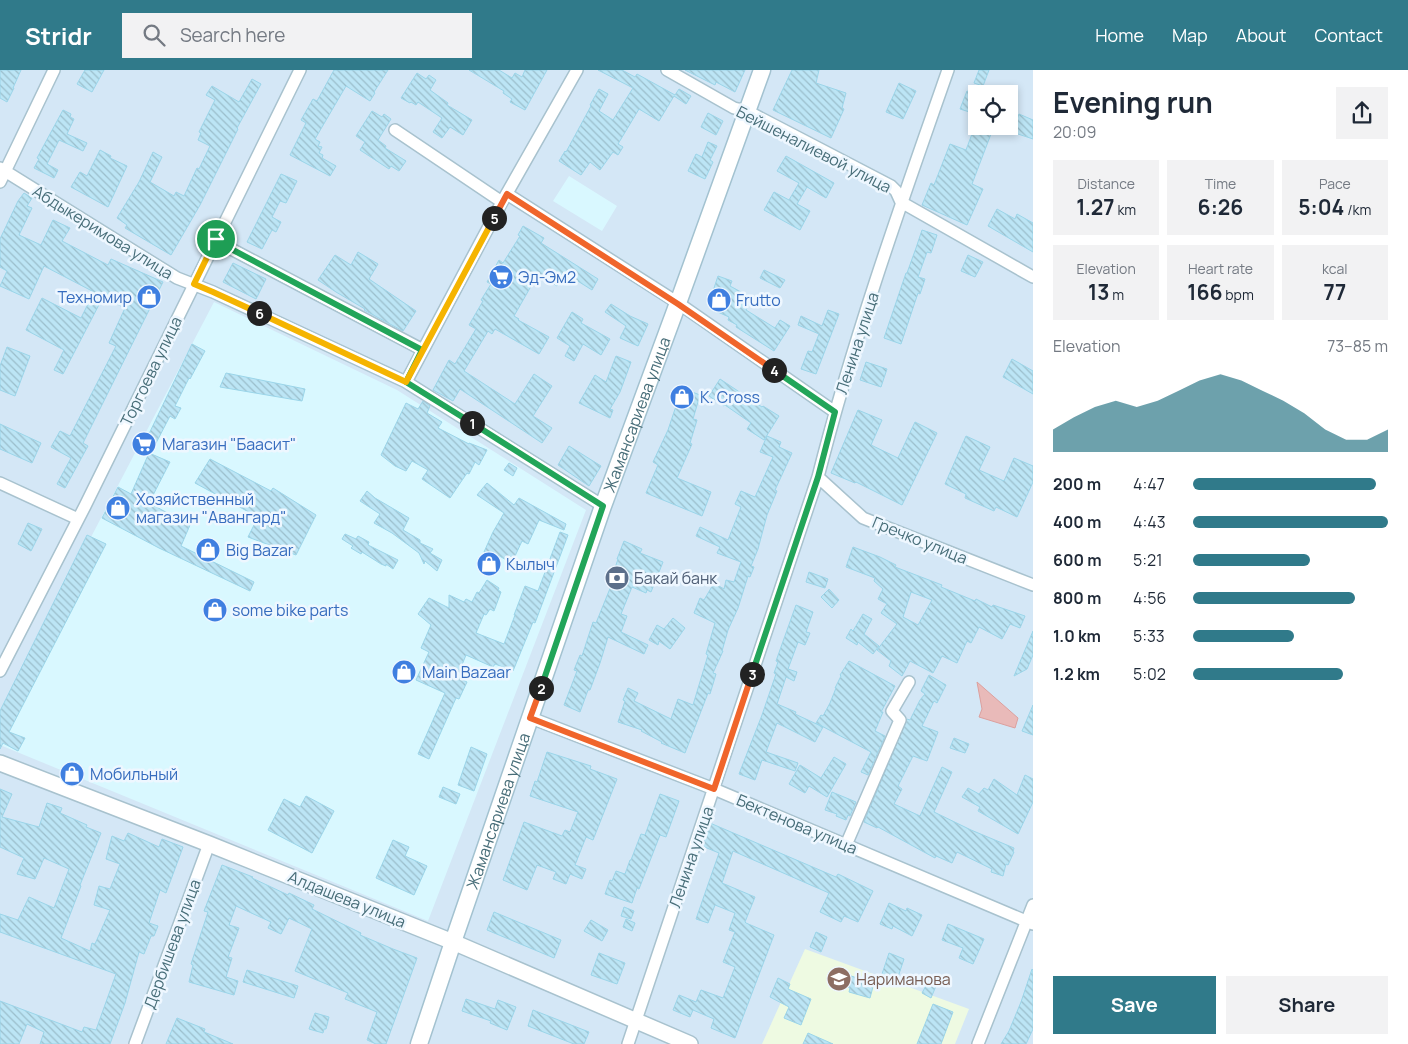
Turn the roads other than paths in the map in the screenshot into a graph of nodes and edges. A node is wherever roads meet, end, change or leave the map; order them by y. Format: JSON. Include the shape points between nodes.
{"nodes":[{"id":1,"x":54,"y":70,"type":"edge"},
{"id":2,"x":300,"y":70,"type":"edge"},
{"id":3,"x":577,"y":70,"type":"edge"},
{"id":4,"x":667,"y":70,"type":"edge"},
{"id":5,"x":762,"y":70,"type":"edge"},
{"id":6,"x":948,"y":70,"type":"edge"},
{"id":7,"x":747,"y":111,"type":"junction"},
{"id":8,"x":395,"y":130,"type":"dead end"},
{"id":9,"x":2,"y":174,"type":"edge"},
{"id":10,"x":504,"y":198,"type":"junction"},
{"id":11,"x":902,"y":202,"type":"junction"},
{"id":12,"x":216,"y":239,"type":"junction"},
{"id":13,"x":1033,"y":277,"type":"edge"},
{"id":14,"x":194,"y":284,"type":"junction"},
{"id":15,"x":678,"y":304,"type":"junction"},
{"id":16,"x":422,"y":350,"type":"junction"},
{"id":17,"x":406,"y":382,"type":"junction"},
{"id":18,"x":835,"y":412,"type":"junction"},
{"id":19,"x":818,"y":477,"type":"junction"},
{"id":20,"x":0,"y":483,"type":"edge"},
{"id":21,"x":603,"y":506,"type":"junction"},
{"id":22,"x":78,"y":519,"type":"junction"},
{"id":23,"x":1033,"y":585,"type":"edge"},
{"id":24,"x":0,"y":671,"type":"edge"},
{"id":25,"x":909,"y":682,"type":"dead end"},
{"id":26,"x":530,"y":718,"type":"junction"},
{"id":27,"x":0,"y":763,"type":"edge"},
{"id":28,"x":714,"y":789,"type":"junction"},
{"id":29,"x":209,"y":844,"type":"junction"},
{"id":30,"x":846,"y":845,"type":"junction"},
{"id":31,"x":1033,"y":905,"type":"edge"},
{"id":32,"x":1030,"y":922,"type":"edge"},
{"id":33,"x":453,"y":942,"type":"junction"},
{"id":34,"x":635,"y":1020,"type":"junction"},
{"id":35,"x":134,"y":1044,"type":"edge"},
{"id":36,"x":420,"y":1044,"type":"edge"},
{"id":37,"x":628,"y":1044,"type":"edge"},
{"id":38,"x":690,"y":1044,"type":"edge"},
{"id":39,"x":978,"y":1044,"type":"edge"}],
"edges":[{"from":1,"to":9,"type":"street"},
{"from":2,"to":12,"type":"street","name":"Торгоева улица"},
{"from":3,"to":10,"type":"street"},
{"from":4,"to":7,"type":"street","name":"Бейшеналиевой улица","via":[[734,108]]},
{"from":5,"to":7,"type":"main road","name":"Жамансариева улица"},
{"from":6,"to":11,"type":"street","name":"Ленина улица"},
{"from":7,"to":11,"type":"street","name":"Бейшеналиевой улица","via":[[891,186]]},
{"from":7,"to":15,"type":"main road","name":"Жамансариева улица"},
{"from":8,"to":10,"type":"street"},
{"from":9,"to":14,"type":"street","name":"Абдыкеримова улица","via":[[177,278]]},
{"from":10,"to":15,"type":"street"},
{"from":10,"to":16,"type":"street"},
{"from":11,"to":13,"type":"street","name":"Бейшеналиевой улица"},
{"from":11,"to":18,"type":"street","name":"Ленина улица"},
{"from":12,"to":14,"type":"street","name":"Торгоева улица"},
{"from":12,"to":16,"type":"street"},
{"from":14,"to":17,"type":"street","name":"Абдыкеримова улица"},
{"from":14,"to":22,"type":"street","name":"Торгоева улица"},
{"from":15,"to":18,"type":"street"},
{"from":15,"to":21,"type":"main road","name":"Жамансариева улица"},
{"from":16,"to":17,"type":"street"},
{"from":17,"to":21,"type":"street","name":"Абдыкеримова улица"},
{"from":18,"to":19,"type":"street","name":"Ленина улица"},
{"from":19,"to":23,"type":"street","name":"Гречко улица","via":[[863,518]]},
{"from":19,"to":28,"type":"street","name":"Ленина улица"},
{"from":20,"to":22,"type":"street"},
{"from":21,"to":26,"type":"main road","name":"Жамансариева улица"},
{"from":22,"to":24,"type":"street","name":"Торгоева улица"},
{"from":25,"to":30,"type":"street","via":[[892,711],[900,720]]},
{"from":26,"to":28,"type":"street","name":"Бектенова улица"},
{"from":26,"to":33,"type":"main road","name":"Жамансариева улица"},
{"from":27,"to":29,"type":"street","name":"Алдашева улица"},
{"from":28,"to":30,"type":"street","name":"Бектенова улица"},
{"from":28,"to":34,"type":"street","name":"Ленина улица"},
{"from":29,"to":33,"type":"street","name":"Алдашева улица"},
{"from":29,"to":35,"type":"street","name":"Дербишева улица"},
{"from":30,"to":32,"type":"street","name":"Бектенова улица"},
{"from":31,"to":32,"type":"street"},
{"from":32,"to":39,"type":"street"},
{"from":33,"to":34,"type":"street","name":"Алдашева улица"},
{"from":33,"to":36,"type":"main road","name":"Жамансариева улица"},
{"from":34,"to":37,"type":"street","name":"Ленина улица"},
{"from":34,"to":38,"type":"street","name":"Алдашева улица"}]}
